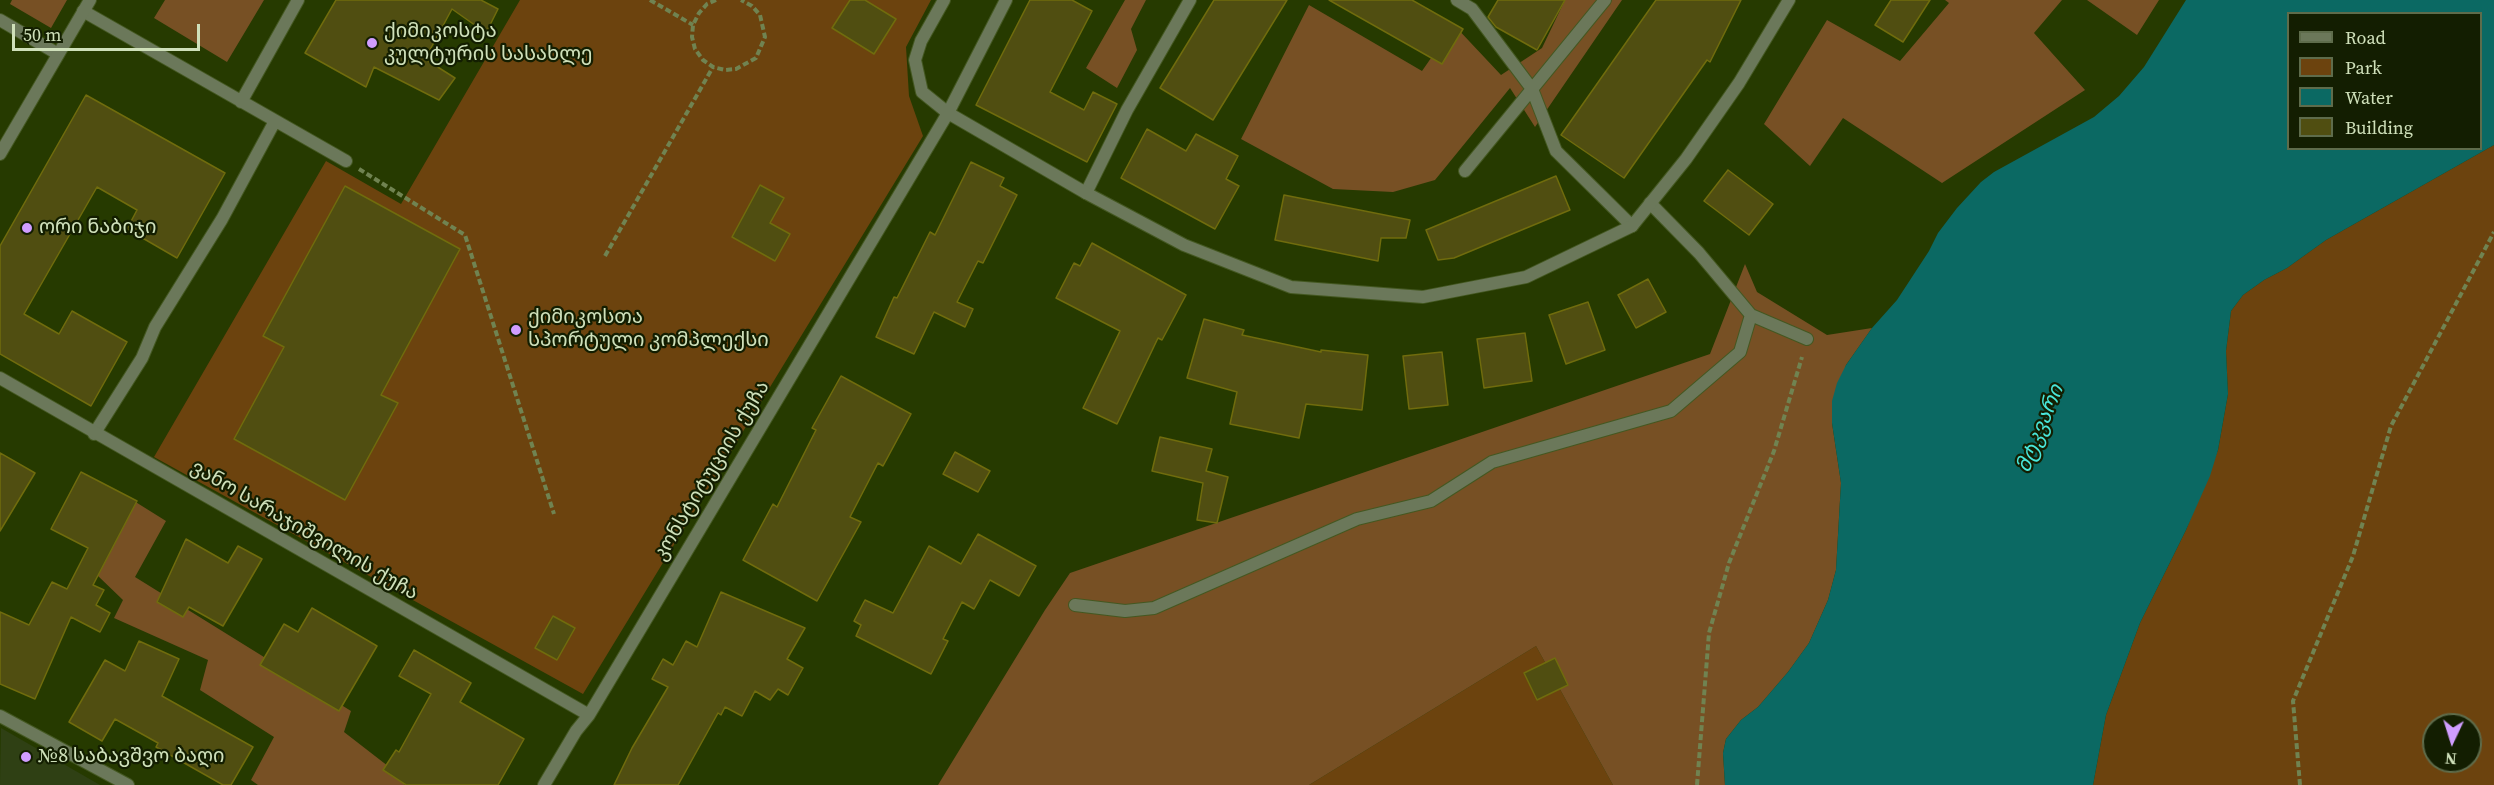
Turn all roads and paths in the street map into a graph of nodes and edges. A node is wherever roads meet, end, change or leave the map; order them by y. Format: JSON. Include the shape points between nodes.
{"nodes":[{"id":1,"x":298,"y":0,"type":"edge"},
{"id":2,"x":650,"y":0,"type":"edge"},
{"id":3,"x":716,"y":0,"type":"edge"},
{"id":4,"x":741,"y":0,"type":"edge"},
{"id":5,"x":944,"y":0,"type":"edge"},
{"id":6,"x":1006,"y":0,"type":"edge"},
{"id":7,"x":1190,"y":0,"type":"edge"},
{"id":8,"x":1457,"y":0,"type":"edge"},
{"id":9,"x":1605,"y":0,"type":"edge"},
{"id":10,"x":1788,"y":0,"type":"edge"},
{"id":11,"x":87,"y":5,"type":"edge"},
{"id":12,"x":0,"y":20,"type":"edge"},
{"id":13,"x":693,"y":25,"type":"junction"},
{"id":14,"x":58,"y":54,"type":"junction"},
{"id":15,"x":713,"y":67,"type":"junction"},
{"id":16,"x":1532,"y":89,"type":"junction"},
{"id":17,"x":241,"y":102,"type":"junction"},
{"id":18,"x":948,"y":113,"type":"junction"},
{"id":19,"x":275,"y":121,"type":"junction"},
{"id":20,"x":0,"y":154,"type":"edge"},
{"id":21,"x":346,"y":161,"type":"joint"},
{"id":22,"x":1465,"y":171,"type":"dead end"},
{"id":23,"x":1086,"y":193,"type":"junction"},
{"id":24,"x":1650,"y":204,"type":"junction"},
{"id":25,"x":1632,"y":226,"type":"junction"},
{"id":26,"x":2494,"y":231,"type":"edge"},
{"id":27,"x":605,"y":256,"type":"dead end"},
{"id":28,"x":1751,"y":315,"type":"junction"},
{"id":29,"x":1807,"y":339,"type":"joint"},
{"id":30,"x":0,"y":378,"type":"edge"},
{"id":31,"x":94,"y":434,"type":"junction"},
{"id":32,"x":554,"y":514,"type":"dead end"},
{"id":33,"x":1075,"y":605,"type":"dead end"},
{"id":34,"x":589,"y":715,"type":"junction"},
{"id":35,"x":0,"y":716,"type":"edge"},
{"id":36,"x":128,"y":785,"type":"edge"},
{"id":37,"x":544,"y":785,"type":"edge"},
{"id":38,"x":1697,"y":785,"type":"edge"},
{"id":39,"x":2300,"y":785,"type":"edge"}],
"edges":[{"from":1,"to":17,"type":"street"},
{"from":2,"to":13,"type":"path"},
{"from":3,"to":13,"type":"path","via":[[707,4]]},
{"from":4,"to":15,"type":"path","via":[[760,15],[765,37],[762,48],[756,58],[736,69]]},
{"from":5,"to":18,"type":"street","via":[[921,40],[915,60],[922,92]]},
{"from":6,"to":18,"type":"street","name":"კონსტიტუციის ქუჩა"},
{"from":7,"to":23,"type":"street","via":[[1127,110]]},
{"from":8,"to":16,"type":"street","via":[[1472,9]]},
{"from":9,"to":16,"type":"street"},
{"from":10,"to":24,"type":"street","via":[[1739,83]]},
{"from":11,"to":14,"type":"street"},
{"from":11,"to":17,"type":"street"},
{"from":12,"to":14,"type":"street"},
{"from":13,"to":15,"type":"path","via":[[695,49]]},
{"from":14,"to":20,"type":"street"},
{"from":15,"to":27,"type":"path"},
{"from":16,"to":22,"type":"street"},
{"from":16,"to":25,"type":"street","via":[[1556,151]]},
{"from":17,"to":19,"type":"street"},
{"from":18,"to":23,"type":"street"},
{"from":18,"to":34,"type":"street","name":"კონსტიტუციის ქუჩა"},
{"from":19,"to":21,"type":"street"},
{"from":19,"to":31,"type":"street","via":[[222,219],[155,327],[142,358]]},
{"from":21,"to":32,"type":"path","via":[[465,235]]},
{"from":23,"to":25,"type":"street","via":[[1184,245],[1291,287],[1423,297],[1526,277]]},
{"from":24,"to":25,"type":"street"},
{"from":24,"to":28,"type":"street","via":[[1699,253]]},
{"from":26,"to":39,"type":"path","via":[[2391,426],[2353,556],[2293,700]]},
{"from":28,"to":29,"type":"street"},
{"from":28,"to":33,"type":"street","via":[[1740,352],[1671,411],[1492,462],[1431,501],[1357,519],[1154,608],[1125,611]]},
{"from":29,"to":38,"type":"path","via":[[1774,451],[1729,563],[1709,633]]},
{"from":30,"to":31,"type":"street","name":"ვანო სარაჯიშვილის ქუჩა"},
{"from":31,"to":34,"type":"street","name":"ვანო სარაჯიშვილის ქუჩა"},
{"from":34,"to":37,"type":"street","name":"კონსტიტუციის ქუჩა"},
{"from":35,"to":36,"type":"street"}]}
